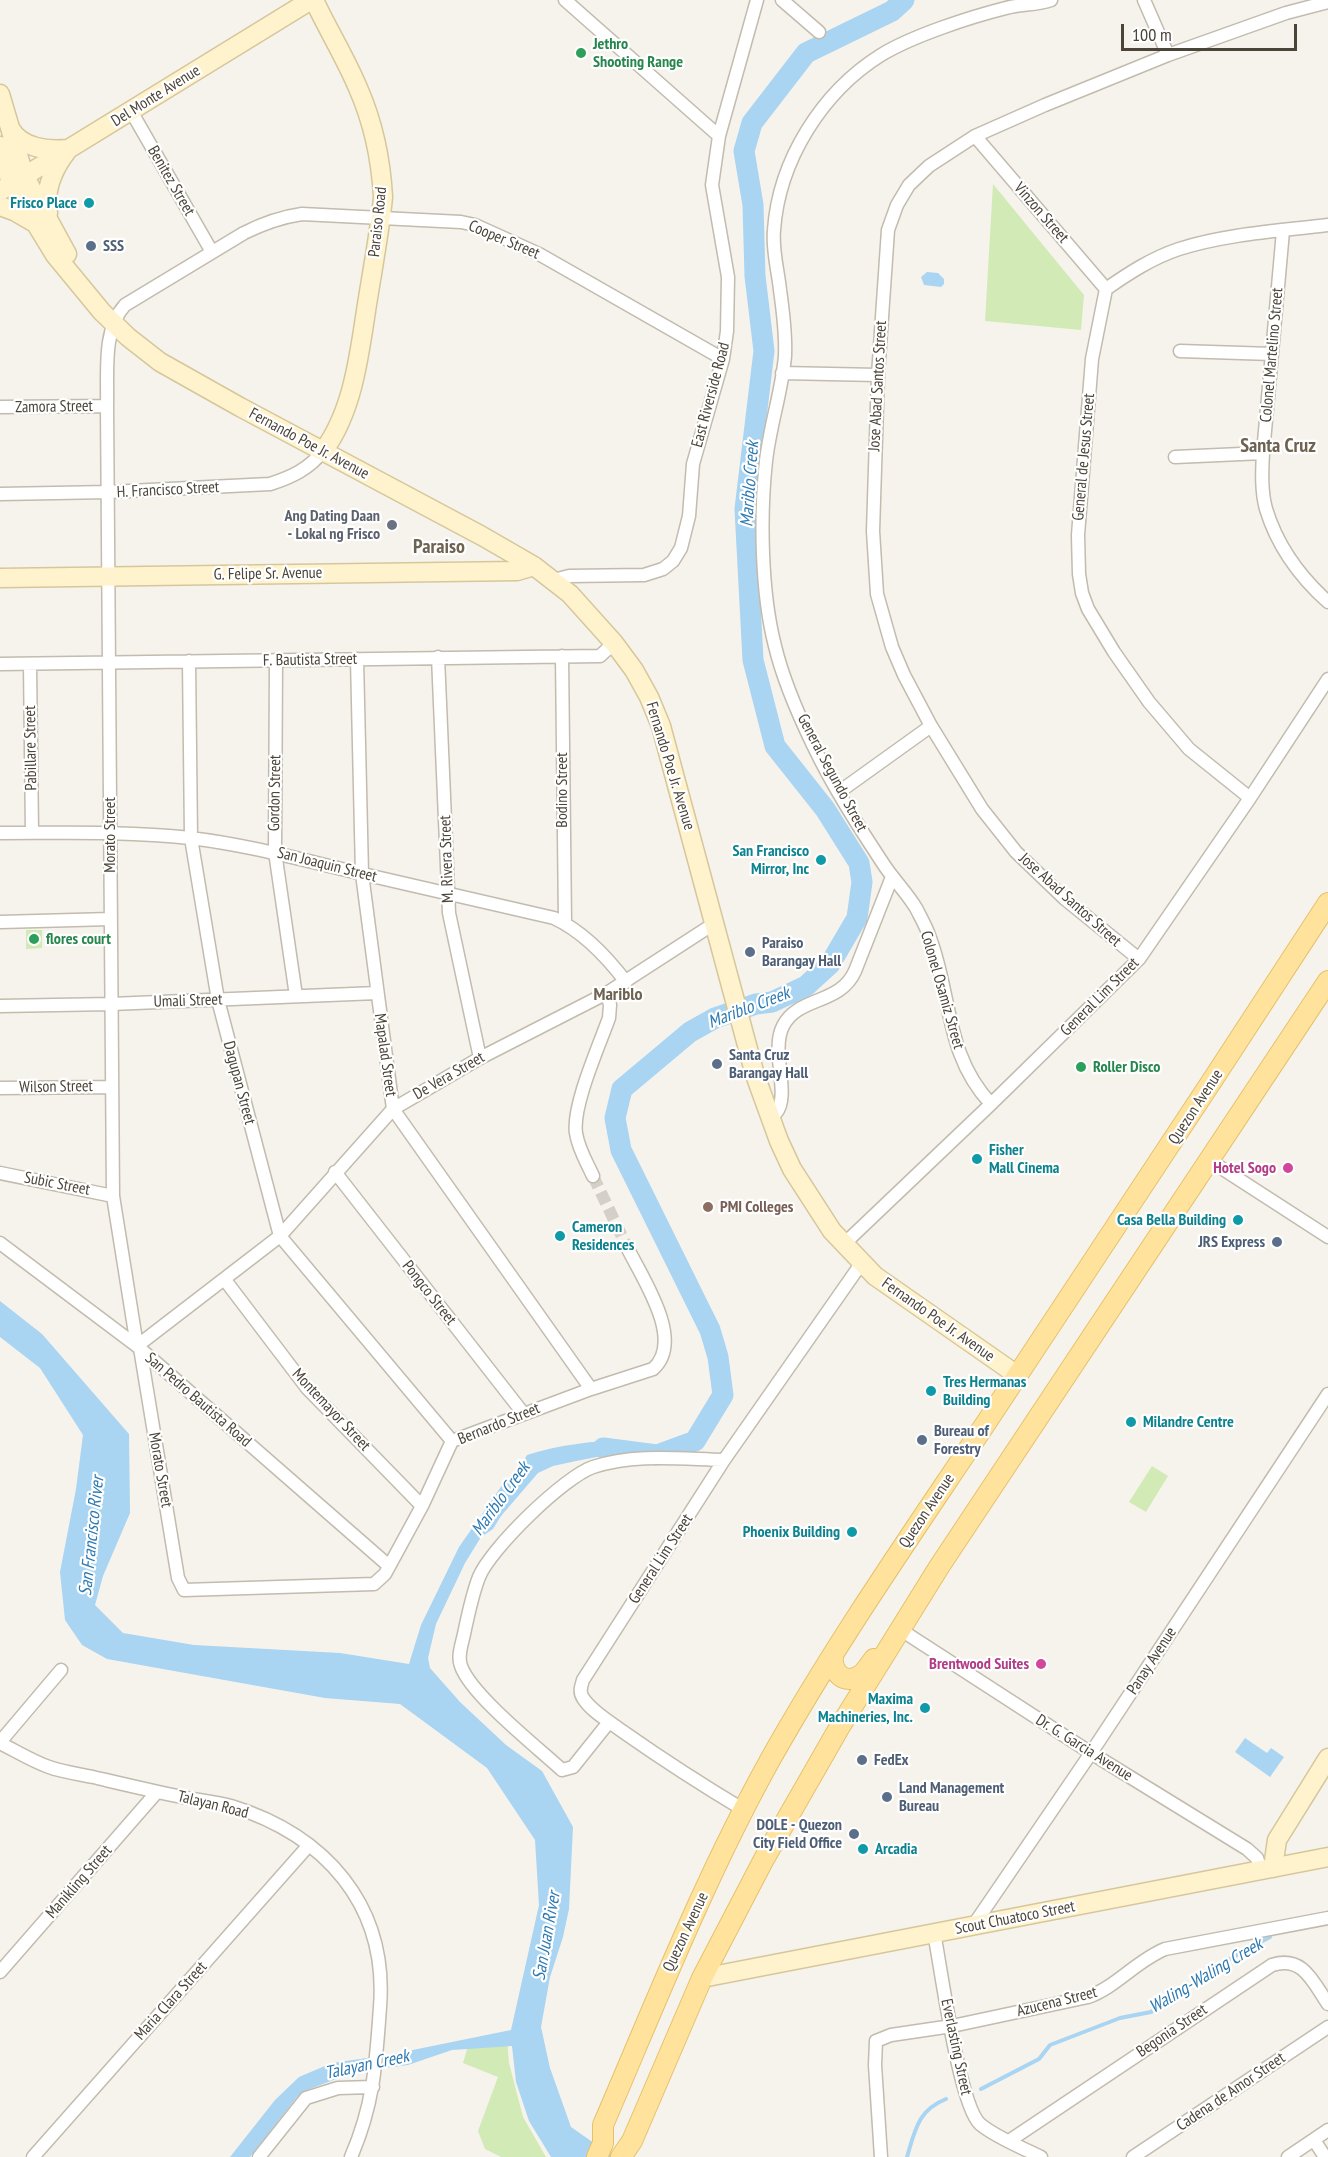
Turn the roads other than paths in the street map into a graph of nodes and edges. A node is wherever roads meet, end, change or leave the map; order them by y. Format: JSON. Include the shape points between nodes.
{"nodes":[{"id":1,"x":313,"y":0,"type":"edge"},
{"id":2,"x":565,"y":0,"type":"edge"},
{"id":3,"x":757,"y":0,"type":"edge"},
{"id":4,"x":782,"y":0,"type":"edge"},
{"id":5,"x":1051,"y":0,"type":"edge"},
{"id":6,"x":1144,"y":0,"type":"edge"},
{"id":7,"x":1328,"y":2,"type":"edge"},
{"id":8,"x":819,"y":32,"type":"dead end"},
{"id":9,"x":1168,"y":55,"type":"junction"},
{"id":10,"x":0,"y":94,"type":"edge"},
{"id":11,"x":131,"y":111,"type":"junction"},
{"id":12,"x":10,"y":128,"type":"junction"},
{"id":13,"x":719,"y":136,"type":"junction"},
{"id":14,"x":975,"y":136,"type":"junction"},
{"id":15,"x":0,"y":146,"type":"edge"},
{"id":16,"x":69,"y":149,"type":"junction"},
{"id":17,"x":12,"y":183,"type":"edge"},
{"id":18,"x":0,"y":206,"type":"edge"},
{"id":19,"x":381,"y":217,"type":"junction"},
{"id":20,"x":43,"y":223,"type":"junction"},
{"id":21,"x":1328,"y":225,"type":"edge"},
{"id":22,"x":1283,"y":231,"type":"junction"},
{"id":23,"x":212,"y":252,"type":"junction"},
{"id":24,"x":1106,"y":289,"type":"junction"},
{"id":25,"x":113,"y":324,"type":"junction"},
{"id":26,"x":1180,"y":351,"type":"dead end"},
{"id":27,"x":1272,"y":354,"type":"junction"},
{"id":28,"x":723,"y":359,"type":"junction"},
{"id":29,"x":782,"y":373,"type":"junction"},
{"id":30,"x":878,"y":375,"type":"junction"},
{"id":31,"x":107,"y":406,"type":"junction"},
{"id":32,"x":0,"y":407,"type":"edge"},
{"id":33,"x":324,"y":450,"type":"junction"},
{"id":34,"x":1263,"y":453,"type":"junction"},
{"id":35,"x":1175,"y":457,"type":"dead end"},
{"id":36,"x":109,"y":492,"type":"junction"},
{"id":37,"x":0,"y":494,"type":"edge"},
{"id":38,"x":534,"y":566,"type":"junction"},
{"id":39,"x":109,"y":576,"type":"junction"},
{"id":40,"x":0,"y":578,"type":"edge"},
{"id":41,"x":554,"y":580,"type":"junction"},
{"id":42,"x":1328,"y":602,"type":"edge"},
{"id":43,"x":614,"y":643,"type":"junction"},
{"id":44,"x":562,"y":656,"type":"junction"},
{"id":45,"x":438,"y":657,"type":"junction"},
{"id":46,"x":357,"y":659,"type":"junction"},
{"id":47,"x":276,"y":660,"type":"junction"},
{"id":48,"x":189,"y":662,"type":"junction"},
{"id":49,"x":109,"y":663,"type":"junction"},
{"id":50,"x":0,"y":664,"type":"edge"},
{"id":51,"x":30,"y":664,"type":"junction"},
{"id":52,"x":1328,"y":679,"type":"edge"},
{"id":53,"x":931,"y":726,"type":"junction"},
{"id":54,"x":839,"y":792,"type":"junction"},
{"id":55,"x":1250,"y":798,"type":"junction"},
{"id":56,"x":110,"y":832,"type":"junction"},
{"id":57,"x":0,"y":833,"type":"edge"},
{"id":58,"x":32,"y":833,"type":"junction"},
{"id":59,"x":191,"y":838,"type":"junction"},
{"id":60,"x":274,"y":852,"type":"junction"},
{"id":61,"x":362,"y":874,"type":"junction"},
{"id":62,"x":892,"y":877,"type":"junction"},
{"id":63,"x":448,"y":892,"type":"junction"},
{"id":64,"x":1328,"y":903,"type":"edge"},
{"id":65,"x":111,"y":919,"type":"junction"},
{"id":66,"x":0,"y":922,"type":"edge"},
{"id":67,"x":565,"y":923,"type":"junction"},
{"id":68,"x":715,"y":923,"type":"junction"},
{"id":69,"x":1139,"y":959,"type":"junction"},
{"id":70,"x":1328,"y":981,"type":"edge"},
{"id":71,"x":626,"y":982,"type":"junction"},
{"id":72,"x":377,"y":993,"type":"junction"},
{"id":73,"x":607,"y":993,"type":"junction"},
{"id":74,"x":296,"y":996,"type":"junction"},
{"id":75,"x":218,"y":1000,"type":"junction"},
{"id":76,"x":111,"y":1004,"type":"junction"},
{"id":77,"x":0,"y":1006,"type":"edge"},
{"id":78,"x":480,"y":1058,"type":"junction"},
{"id":79,"x":112,"y":1087,"type":"junction"},
{"id":80,"x":0,"y":1088,"type":"edge"},
{"id":81,"x":991,"y":1104,"type":"junction"},
{"id":82,"x":393,"y":1109,"type":"junction"},
{"id":83,"x":769,"y":1115,"type":"junction"},
{"id":84,"x":1209,"y":1160,"type":"junction"},
{"id":85,"x":335,"y":1172,"type":"junction"},
{"id":86,"x":0,"y":1173,"type":"edge"},
{"id":87,"x":593,"y":1176,"type":"tunnel mouth"},
{"id":88,"x":113,"y":1196,"type":"junction"},
{"id":89,"x":279,"y":1236,"type":"junction"},
{"id":90,"x":1328,"y":1237,"type":"edge"},
{"id":91,"x":0,"y":1243,"type":"edge"},
{"id":92,"x":844,"y":1244,"type":"junction"},
{"id":93,"x":628,"y":1249,"type":"tunnel mouth"},
{"id":94,"x":863,"y":1262,"type":"junction"},
{"id":95,"x":225,"y":1280,"type":"junction"},
{"id":96,"x":138,"y":1347,"type":"junction"},
{"id":97,"x":1021,"y":1370,"type":"junction"},
{"id":98,"x":591,"y":1389,"type":"junction"},
{"id":99,"x":1328,"y":1394,"type":"edge"},
{"id":100,"x":523,"y":1413,"type":"junction"},
{"id":101,"x":452,"y":1441,"type":"junction"},
{"id":102,"x":724,"y":1460,"type":"junction"},
{"id":103,"x":422,"y":1506,"type":"junction"},
{"id":104,"x":389,"y":1566,"type":"junction"},
{"id":105,"x":184,"y":1590,"type":"joint"},
{"id":106,"x":906,"y":1623,"type":"junction"},
{"id":107,"x":833,"y":1655,"type":"junction"},
{"id":108,"x":61,"y":1670,"type":"dead end"},
{"id":109,"x":609,"y":1722,"type":"junction"},
{"id":110,"x":0,"y":1743,"type":"edge"},
{"id":111,"x":1091,"y":1753,"type":"junction"},
{"id":112,"x":1328,"y":1758,"type":"edge"},
{"id":113,"x":158,"y":1792,"type":"junction"},
{"id":114,"x":744,"y":1810,"type":"junction"},
{"id":115,"x":309,"y":1845,"type":"junction"},
{"id":116,"x":1328,"y":1857,"type":"edge"},
{"id":117,"x":1267,"y":1869,"type":"junction"},
{"id":118,"x":1328,"y":1918,"type":"edge"},
{"id":119,"x":973,"y":1926,"type":"junction"},
{"id":120,"x":934,"y":1933,"type":"junction"},
{"id":121,"x":0,"y":1972,"type":"edge"},
{"id":122,"x":702,"y":1978,"type":"junction"},
{"id":123,"x":1328,"y":2004,"type":"edge"},
{"id":124,"x":952,"y":2026,"type":"junction"},
{"id":125,"x":1328,"y":2027,"type":"edge"},
{"id":126,"x":373,"y":2087,"type":"junction"},
{"id":127,"x":1328,"y":2130,"type":"edge"},
{"id":128,"x":1314,"y":2140,"type":"junction"},
{"id":129,"x":599,"y":2141,"type":"edge"},
{"id":130,"x":1009,"y":2141,"type":"junction"},
{"id":131,"x":627,"y":2153,"type":"edge"},
{"id":132,"x":33,"y":2157,"type":"edge"},
{"id":133,"x":259,"y":2157,"type":"edge"},
{"id":134,"x":351,"y":2157,"type":"edge"},
{"id":135,"x":584,"y":2157,"type":"edge"},
{"id":136,"x":881,"y":2157,"type":"edge"},
{"id":137,"x":1041,"y":2157,"type":"edge"},
{"id":138,"x":1133,"y":2157,"type":"edge"},
{"id":139,"x":1288,"y":2157,"type":"edge"},
{"id":140,"x":1326,"y":2157,"type":"edge"}],
"edges":[{"from":1,"to":11,"type":"main road","name":"Del Monte Avenue"},
{"from":1,"to":19,"type":"main road","name":"Paraiso Road","via":[[359,88],[371,126],[381,173]]},
{"from":2,"to":13,"type":"street"},
{"from":3,"to":13,"type":"street","name":"East Riverside Road"},
{"from":4,"to":8,"type":"street"},
{"from":5,"to":29,"type":"street","name":"General Segundo Street","via":[[1008,7],[903,44],[860,71],[817,114],[790,165],[774,229],[784,321]]},
{"from":6,"to":9,"type":"street"},
{"from":7,"to":9,"type":"street","name":"Jose Abad Santos Street"},
{"from":9,"to":14,"type":"street","name":"Jose Abad Santos Street"},
{"from":10,"to":12,"type":"main road","name":"Fernando Poe Jr. Avenue"},
{"from":11,"to":16,"type":"main road","name":"Del Monte Avenue"},
{"from":11,"to":23,"type":"street","name":"Benitez Street"},
{"from":12,"to":16,"type":"main road","via":[[13,134],[37,148]]},
{"from":12,"to":17,"type":"main road","name":"Fernando Poe Jr. Avenue"},
{"from":13,"to":28,"type":"street","name":"East Riverside Road","via":[[712,185],[728,277]]},
{"from":14,"to":24,"type":"street","name":"Vinzon Street"},
{"from":14,"to":30,"type":"street","name":"Jose Abad Santos Street","via":[[929,166],[909,184],[897,205],[888,230]]},
{"from":15,"to":17,"type":"main road","name":"Fernando Poe Jr. Avenue"},
{"from":16,"to":17,"type":"main road","name":"Del Monte Avenue"},
{"from":16,"to":20,"type":"main road","via":[[48,185]]},
{"from":17,"to":20,"type":"main road","name":"Fernando Poe Jr. Avenue"},
{"from":18,"to":20,"type":"main road"},
{"from":19,"to":23,"type":"street","name":"Cooper Street","via":[[302,214],[281,218],[264,223]]},
{"from":19,"to":28,"type":"street","name":"Cooper Street","via":[[475,225],[539,254]]},
{"from":19,"to":33,"type":"main road","name":"Paraiso Road","via":[[354,376],[339,422]]},
{"from":20,"to":25,"type":"main road","name":"Fernando Poe Jr. Avenue","via":[[65,250],[78,280]]},
{"from":21,"to":22,"type":"street"},
{"from":22,"to":24,"type":"street","via":[[1180,249],[1156,258]]},
{"from":22,"to":27,"type":"street","name":"Colonel Martelino Street"},
{"from":23,"to":25,"type":"street","name":"Cooper Street","via":[[125,305]]},
{"from":24,"to":55,"type":"street","name":"General de Jesus Street","via":[[1092,359],[1077,535],[1082,593],[1114,652],[1149,702],[1189,749]]},
{"from":25,"to":31,"type":"street","name":"Morato Street"},
{"from":25,"to":33,"type":"main road","name":"Fernando Poe Jr. Avenue","via":[[160,362]]},
{"from":26,"to":27,"type":"street"},
{"from":27,"to":34,"type":"street","name":"Colonel Martelino Street"},
{"from":28,"to":41,"type":"street","name":"East Riverside Road","via":[[693,464],[686,534],[673,561],[644,575],[569,576]]},
{"from":29,"to":30,"type":"street"},
{"from":29,"to":54,"type":"street","name":"General Segundo Street","via":[[765,465],[764,585],[775,647],[794,703]]},
{"from":30,"to":53,"type":"street","name":"Jose Abad Santos Street","via":[[873,531],[877,594],[892,647]]},
{"from":31,"to":32,"type":"street","name":"Zamora Street"},
{"from":31,"to":36,"type":"street","name":"Morato Street"},
{"from":33,"to":36,"type":"street","name":"H. Francisco Street","via":[[305,469],[270,484]]},
{"from":33,"to":38,"type":"main road","name":"Fernando Poe Jr. Avenue"},
{"from":34,"to":35,"type":"street"},
{"from":34,"to":42,"type":"street","name":"Colonel Martelino Street","via":[[1266,508],[1275,532],[1300,574]]},
{"from":36,"to":37,"type":"street","name":"H. Francisco Street"},
{"from":36,"to":39,"type":"street","name":"Morato Street"},
{"from":38,"to":39,"type":"main road","name":"G. Felipe Sr. Avenue","via":[[517,571]]},
{"from":38,"to":41,"type":"main road","name":"Fernando Poe Jr. Avenue"},
{"from":39,"to":40,"type":"main road","name":"G. Felipe Sr. Avenue"},
{"from":39,"to":49,"type":"street","name":"Morato Street"},
{"from":41,"to":43,"type":"main road","name":"Fernando Poe Jr. Avenue"},
{"from":43,"to":44,"type":"street","name":"F. Bautista Street","via":[[600,656]]},
{"from":43,"to":68,"type":"main road","name":"Fernando Poe Jr. Avenue","via":[[634,670],[661,726]]},
{"from":44,"to":45,"type":"street","name":"F. Bautista Street"},
{"from":44,"to":67,"type":"street","name":"Bodino Street"},
{"from":45,"to":46,"type":"street","name":"F. Bautista Street"},
{"from":45,"to":63,"type":"street","name":"M. Rivera Street"},
{"from":46,"to":47,"type":"street","name":"F. Bautista Street"},
{"from":46,"to":61,"type":"street","name":"Mapalad Street"},
{"from":47,"to":48,"type":"street","name":"F. Bautista Street"},
{"from":47,"to":60,"type":"street","name":"Gordon Street"},
{"from":48,"to":49,"type":"street","name":"F. Bautista Street"},
{"from":48,"to":59,"type":"street","name":"Dagupan Street"},
{"from":49,"to":51,"type":"street","name":"F. Bautista Street"},
{"from":49,"to":56,"type":"street","name":"Morato Street"},
{"from":50,"to":51,"type":"street","name":"F. Bautista Street"},
{"from":51,"to":58,"type":"street","name":"Pabillare Street"},
{"from":52,"to":55,"type":"street","name":"General Lim Street"},
{"from":53,"to":54,"type":"street"},
{"from":53,"to":69,"type":"street","name":"Jose Abad Santos Street","via":[[982,808],[1016,852],[1065,900]]},
{"from":54,"to":62,"type":"street","name":"General Segundo Street"},
{"from":55,"to":69,"type":"street","name":"General Lim Street"},
{"from":56,"to":58,"type":"street","name":"San Joaquin Street"},
{"from":56,"to":59,"type":"street","name":"San Joaquin Street"},
{"from":56,"to":65,"type":"street","name":"Morato Street"},
{"from":57,"to":58,"type":"street","name":"San Joaquin Street"},
{"from":59,"to":60,"type":"street","name":"San Joaquin Street"},
{"from":59,"to":75,"type":"street","name":"Dagupan Street"},
{"from":60,"to":61,"type":"street","name":"San Joaquin Street"},
{"from":60,"to":74,"type":"street","name":"Gordon Street"},
{"from":61,"to":63,"type":"street","name":"San Joaquin Street"},
{"from":61,"to":72,"type":"street","name":"Mapalad Street"},
{"from":62,"to":81,"type":"street","name":"Colonel Osamiz Street","via":[[914,904],[930,938],[959,1054],[975,1088]]},
{"from":62,"to":83,"type":"street","via":[[848,984],[795,1012],[783,1026],[778,1052],[781,1104],[776,1113]]},
{"from":63,"to":67,"type":"street","name":"San Joaquin Street"},
{"from":63,"to":78,"type":"street","name":"M. Rivera Street"},
{"from":64,"to":97,"type":"main road","name":"Quezon Avenue"},
{"from":65,"to":66,"type":"street"},
{"from":65,"to":76,"type":"street","name":"Morato Street"},
{"from":67,"to":71,"type":"street","name":"San Joaquin Street"},
{"from":68,"to":71,"type":"street","name":"De Vera Street"},
{"from":68,"to":83,"type":"main road","name":"Fernando Poe Jr. Avenue"},
{"from":69,"to":81,"type":"street","name":"General Lim Street"},
{"from":70,"to":84,"type":"main road","name":"Quezon Avenue"},
{"from":71,"to":73,"type":"street","name":"De Vera Street"},
{"from":72,"to":74,"type":"street","name":"Umali Street"},
{"from":72,"to":82,"type":"street","name":"Mapalad Street"},
{"from":73,"to":78,"type":"street","name":"De Vera Street"},
{"from":73,"to":87,"type":"street","via":[[609,1018],[577,1107],[575,1124],[578,1144]]},
{"from":74,"to":75,"type":"street","name":"Umali Street"},
{"from":75,"to":76,"type":"street","name":"Umali Street"},
{"from":75,"to":89,"type":"street","name":"Dagupan Street"},
{"from":76,"to":77,"type":"street","name":"Umali Street"},
{"from":76,"to":79,"type":"street","name":"Morato Street"},
{"from":78,"to":82,"type":"street","name":"De Vera Street"},
{"from":79,"to":80,"type":"street","name":"Wilson Street"},
{"from":79,"to":88,"type":"street","name":"Morato Street"},
{"from":81,"to":92,"type":"street","name":"General Lim Street"},
{"from":82,"to":85,"type":"street","name":"De Vera Street"},
{"from":82,"to":98,"type":"street","name":"Mapalad Street"},
{"from":83,"to":92,"type":"main road","name":"Fernando Poe Jr. Avenue","via":[[802,1187]]},
{"from":84,"to":90,"type":"street"},
{"from":84,"to":106,"type":"main road","name":"Quezon Avenue","via":[[939,1567]]},
{"from":85,"to":89,"type":"street","name":"De Vera Street"},
{"from":85,"to":100,"type":"street","name":"Pongco Street"},
{"from":86,"to":88,"type":"street","name":"Subic Street"},
{"from":88,"to":96,"type":"street","name":"Morato Street"},
{"from":89,"to":95,"type":"street","name":"De Vera Street"},
{"from":89,"to":101,"type":"street","name":"Dagupan Street"},
{"from":91,"to":96,"type":"street","name":"San Pedro Bautista Road"},
{"from":92,"to":94,"type":"main road","name":"Fernando Poe Jr. Avenue"},
{"from":93,"to":98,"type":"street","name":"Bernardo Street","via":[[664,1327],[663,1353],[653,1369]]},
{"from":94,"to":97,"type":"main road","name":"Fernando Poe Jr. Avenue","via":[[875,1276]]},
{"from":94,"to":102,"type":"street","name":"General Lim Street"},
{"from":95,"to":96,"type":"street","name":"De Vera Street"},
{"from":95,"to":103,"type":"street","name":"Montemayor Street","via":[[307,1388]]},
{"from":96,"to":104,"type":"street","name":"San Pedro Bautista Road"},
{"from":96,"to":105,"type":"street","name":"Morato Street","via":[[178,1578]]},
{"from":97,"to":107,"type":"main road","name":"Quezon Avenue"},
{"from":98,"to":100,"type":"street","name":"Bernardo Street"},
{"from":99,"to":111,"type":"street","name":"Panay Avenue"},
{"from":100,"to":101,"type":"street","name":"Bernardo Street"},
{"from":101,"to":103,"type":"street","name":"Bernardo Street"},
{"from":102,"to":109,"type":"street","name":"General Lim Street","via":[[584,1680],[581,1695]]},
{"from":102,"to":109,"type":"street","via":[[648,1458],[590,1468],[566,1482],[512,1533],[480,1576],[460,1656],[461,1666],[478,1693],[562,1770],[573,1767]]},
{"from":103,"to":104,"type":"street","name":"Bernardo Street"},
{"from":104,"to":105,"type":"street","name":"Bernardo Street","via":[[374,1584]]},
{"from":106,"to":107,"type":"main road","via":[[862,1674],[851,1679],[837,1675]]},
{"from":106,"to":111,"type":"street","name":"Dr. G. Garcia Avenue"},
{"from":106,"to":122,"type":"main road","name":"Quezon Avenue","via":[[839,1728]]},
{"from":107,"to":114,"type":"main road","name":"Quezon Avenue"},
{"from":108,"to":110,"type":"street"},
{"from":109,"to":114,"type":"street","name":"General Lim Street"},
{"from":110,"to":113,"type":"street","name":"Talayan Road","via":[[48,1767]]},
{"from":111,"to":117,"type":"street","name":"Dr. G. Garcia Avenue","via":[[1247,1849]]},
{"from":111,"to":119,"type":"street","name":"Panay Avenue"},
{"from":112,"to":117,"type":"main road","via":[[1277,1840]]},
{"from":113,"to":115,"type":"street","name":"Talayan Road","via":[[230,1806],[262,1817]]},
{"from":113,"to":121,"type":"street","name":"Manikling Street"},
{"from":114,"to":129,"type":"main road","name":"Quezon Avenue","via":[[667,1972]]},
{"from":115,"to":126,"type":"street","name":"Talayan Road","via":[[350,1886],[378,1948],[382,1989]]},
{"from":115,"to":132,"type":"street","name":"Maria Clara Street"},
{"from":116,"to":117,"type":"main road","name":"Scout Chuatoco Street"},
{"from":117,"to":119,"type":"main road","name":"Scout Chuatoco Street"},
{"from":118,"to":124,"type":"street","name":"Azucena Street","via":[[1165,1949],[1099,1994]]},
{"from":119,"to":120,"type":"main road","name":"Scout Chuatoco Street"},
{"from":120,"to":122,"type":"main road","name":"Scout Chuatoco Street"},
{"from":120,"to":124,"type":"street","name":"Everlasting Street"},
{"from":122,"to":131,"type":"main road","name":"Quezon Avenue"},
{"from":123,"to":130,"type":"street","name":"Begonia Street","via":[[1296,1964],[1272,1965]]},
{"from":124,"to":130,"type":"street","name":"Everlasting Street","via":[[973,2116]]},
{"from":124,"to":136,"type":"street","name":"Azucena Street","via":[[876,2041]]},
{"from":125,"to":138,"type":"street","name":"Cadena de Amor Street"},
{"from":126,"to":133,"type":"street","via":[[349,2086],[306,2098]]},
{"from":126,"to":134,"type":"street","name":"Talayan Road"},
{"from":127,"to":128,"type":"street"},
{"from":128,"to":139,"type":"street"},
{"from":128,"to":140,"type":"street"},
{"from":129,"to":135,"type":"main road","name":"Quezon Avenue"},
{"from":130,"to":137,"type":"street","name":"Everlasting Street"}]}
